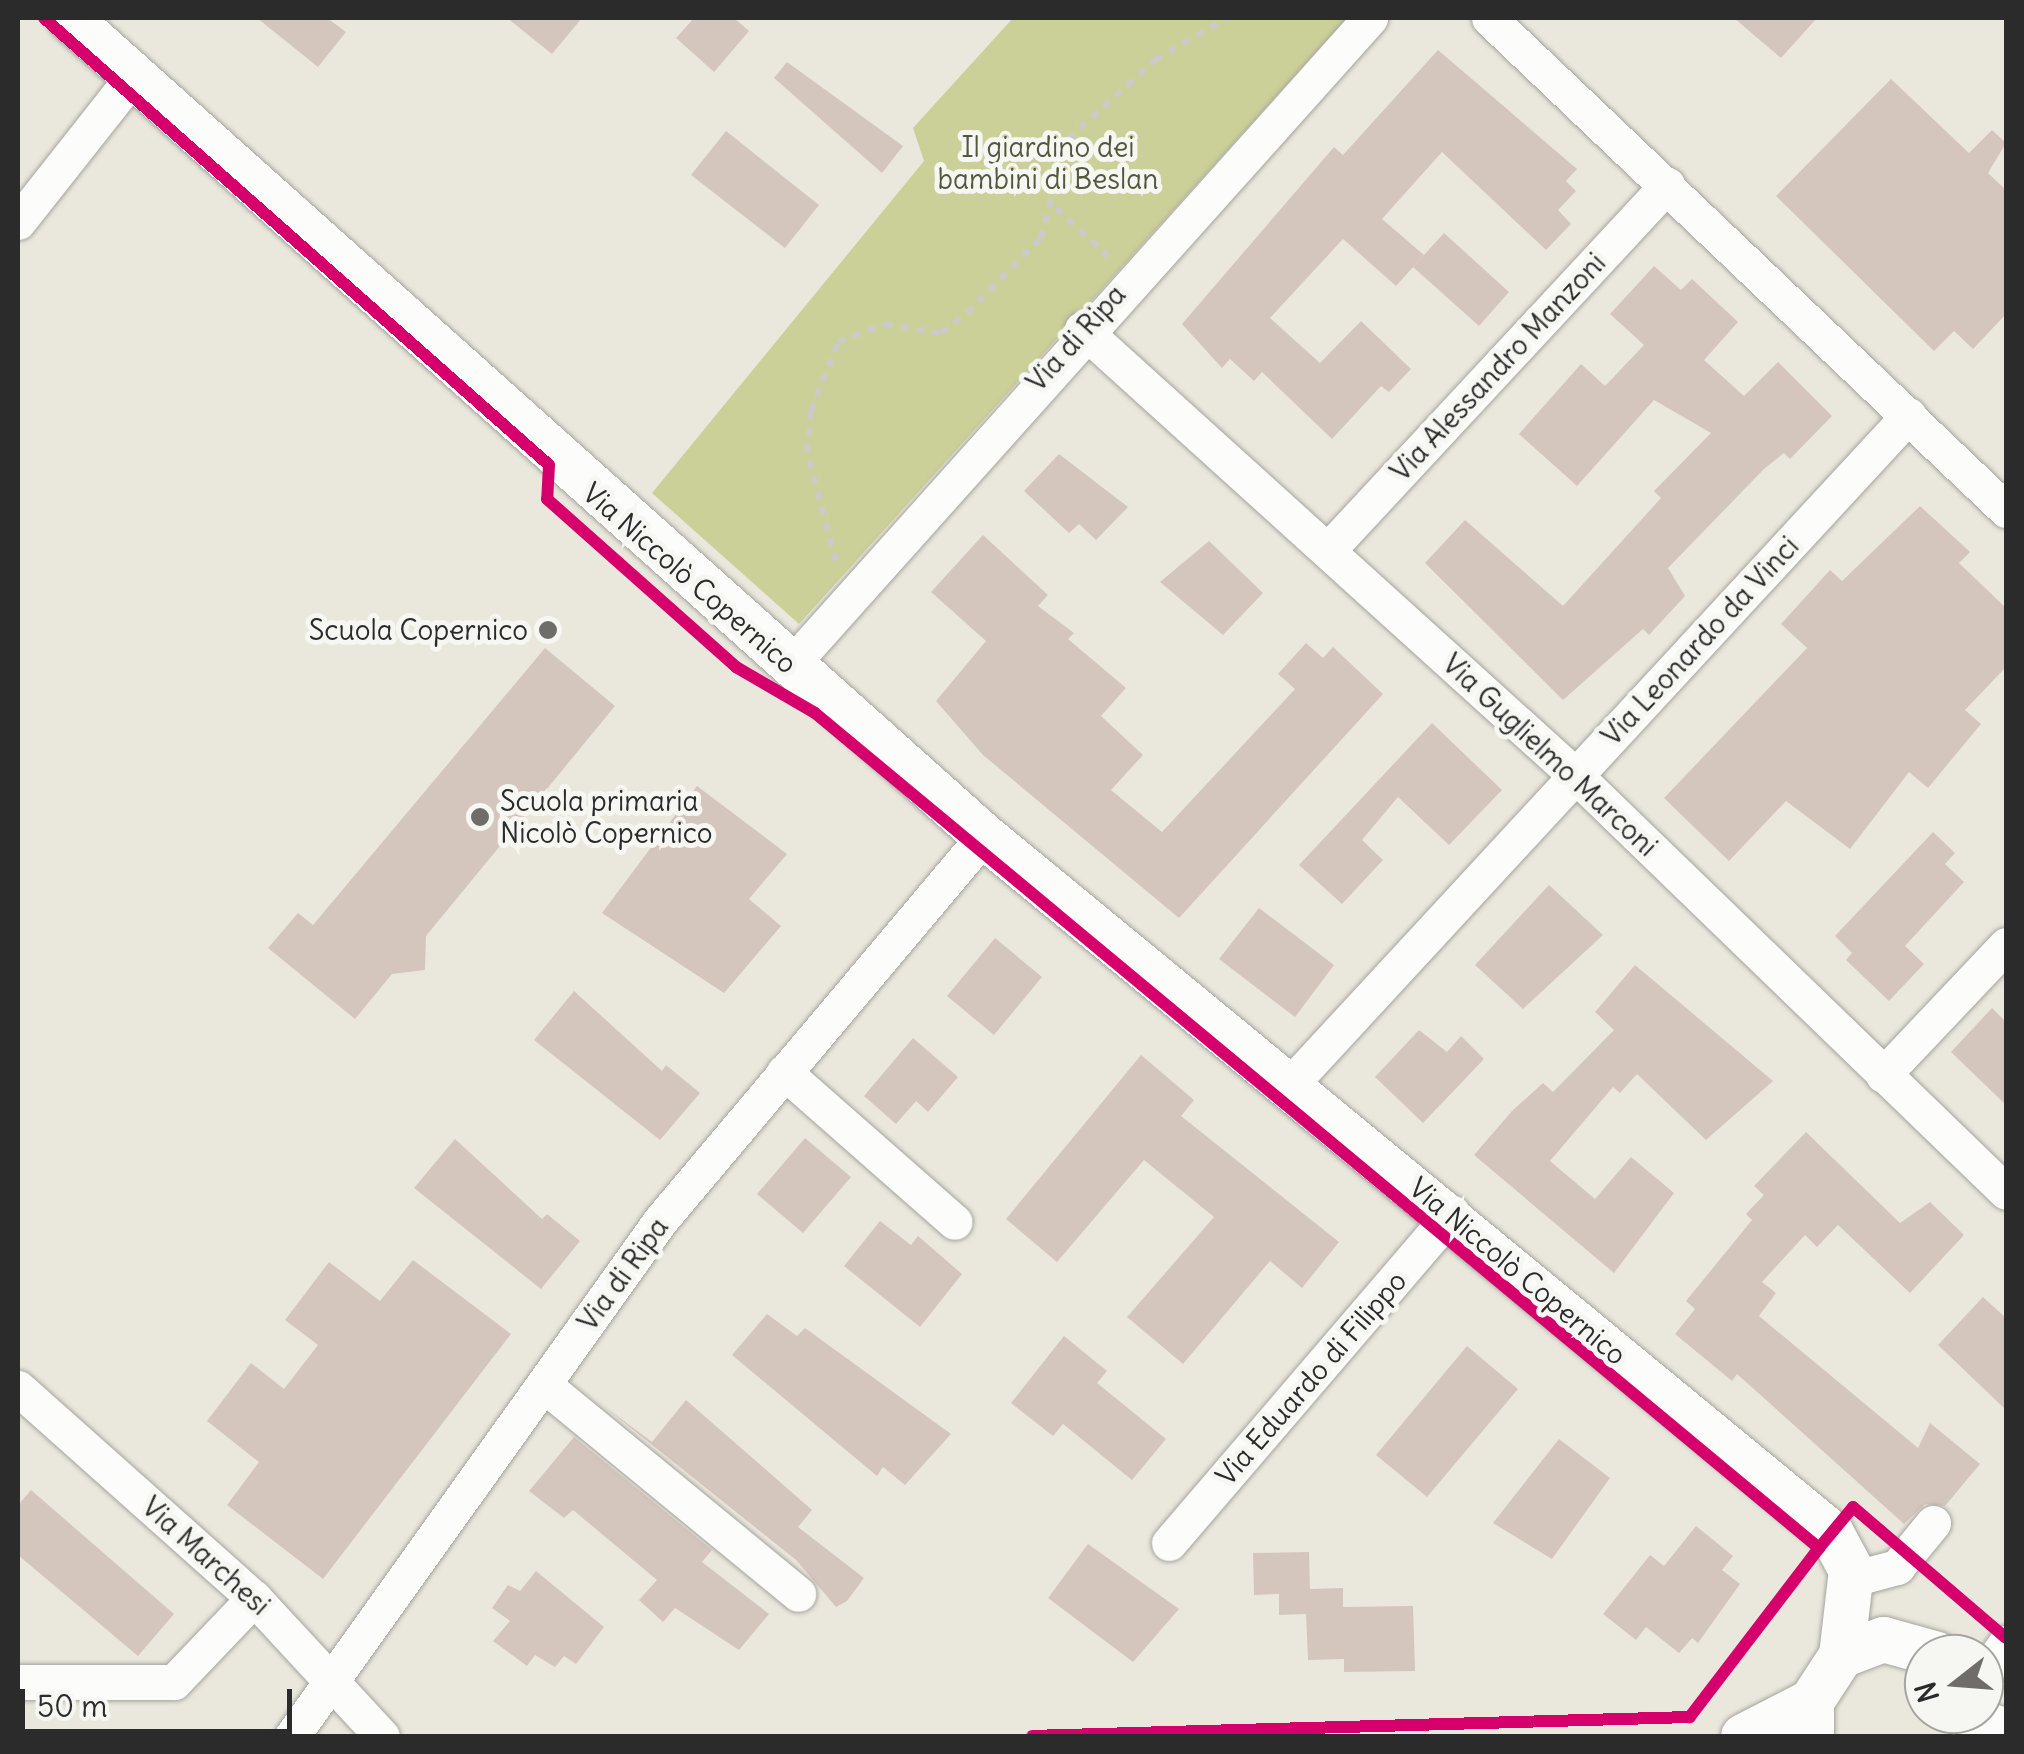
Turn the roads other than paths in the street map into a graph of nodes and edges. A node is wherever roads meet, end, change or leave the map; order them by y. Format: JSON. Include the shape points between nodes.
{"nodes":[{"id":1,"x":68,"y":18,"type":"edge"},
{"id":2,"x":1370,"y":18,"type":"edge"},
{"id":3,"x":1489,"y":18,"type":"edge"},
{"id":4,"x":135,"y":74,"type":"junction"},
{"id":5,"x":1667,"y":185,"type":"junction"},
{"id":6,"x":18,"y":222,"type":"edge"},
{"id":7,"x":1082,"y":329,"type":"junction"},
{"id":8,"x":1909,"y":415,"type":"junction"},
{"id":9,"x":2006,"y":510,"type":"edge"},
{"id":10,"x":1329,"y":549,"type":"junction"},
{"id":11,"x":790,"y":666,"type":"junction"},
{"id":12,"x":1576,"y":776,"type":"junction"},
{"id":13,"x":984,"y":836,"type":"junction"},
{"id":14,"x":2006,"y":945,"type":"edge"},
{"id":15,"x":784,"y":1072,"type":"junction"},
{"id":16,"x":1883,"y":1075,"type":"junction"},
{"id":17,"x":1286,"y":1088,"type":"junction"},
{"id":18,"x":2006,"y":1192,"type":"edge"},
{"id":19,"x":1452,"y":1213,"type":"junction"},
{"id":20,"x":955,"y":1222,"type":"dead end"},
{"id":21,"x":544,"y":1385,"type":"junction"},
{"id":22,"x":18,"y":1388,"type":"edge"},
{"id":23,"x":1933,"y":1523,"type":"dead end"},
{"id":24,"x":1169,"y":1543,"type":"dead end"},
{"id":25,"x":1852,"y":1579,"type":"junction"},
{"id":26,"x":798,"y":1594,"type":"dead end"},
{"id":27,"x":254,"y":1598,"type":"junction"},
{"id":28,"x":1904,"y":1645,"type":"edge"},
{"id":29,"x":1841,"y":1655,"type":"junction"},
{"id":30,"x":338,"y":1678,"type":"junction"},
{"id":31,"x":18,"y":1682,"type":"edge"},
{"id":32,"x":1811,"y":1719,"type":"edge"},
{"id":33,"x":292,"y":1736,"type":"edge"},
{"id":34,"x":382,"y":1736,"type":"edge"},
{"id":35,"x":1744,"y":1736,"type":"edge"}],
"edges":[{"from":1,"to":4,"type":"main road","name":"Via Niccolò Copernico"},
{"from":2,"to":7,"type":"street","name":"Via di Ripa"},
{"from":3,"to":5,"type":"street"},
{"from":4,"to":6,"type":"street"},
{"from":4,"to":11,"type":"main road","name":"Via Niccolò Copernico"},
{"from":5,"to":8,"type":"street"},
{"from":5,"to":10,"type":"street","name":"Via Alessandro Manzoni"},
{"from":7,"to":10,"type":"street","name":"Via Guglielmo Marconi"},
{"from":7,"to":11,"type":"street","name":"Via di Ripa"},
{"from":8,"to":9,"type":"street"},
{"from":8,"to":12,"type":"street","name":"Via Leonardo da Vinci"},
{"from":10,"to":12,"type":"street","name":"Via Guglielmo Marconi"},
{"from":11,"to":13,"type":"main road","name":"Via Niccolò Copernico"},
{"from":12,"to":16,"type":"street","name":"Via Guglielmo Marconi"},
{"from":12,"to":17,"type":"street","name":"Via Leonardo da Vinci"},
{"from":13,"to":15,"type":"street","name":"Via di Ripa"},
{"from":13,"to":17,"type":"main road","name":"Via Niccolò Copernico"},
{"from":14,"to":16,"type":"street"},
{"from":15,"to":20,"type":"street"},
{"from":15,"to":21,"type":"street","name":"Via di Ripa","via":[[660,1221]]},
{"from":16,"to":18,"type":"street","name":"Via Guglielmo Marconi"},
{"from":17,"to":19,"type":"main road","name":"Via Niccolò Copernico"},
{"from":19,"to":24,"type":"street","name":"Via Eduardo di Filippo"},
{"from":19,"to":25,"type":"main road","name":"Via Niccolò Copernico","via":[[1830,1533]]},
{"from":21,"to":26,"type":"street"},
{"from":21,"to":30,"type":"street","name":"Via di Ripa"},
{"from":22,"to":27,"type":"street","name":"Via Marchesi"},
{"from":23,"to":25,"type":"street","via":[[1897,1568]]},
{"from":25,"to":29,"type":"main road"},
{"from":27,"to":30,"type":"street","name":"Via Marchesi"},
{"from":27,"to":31,"type":"street","via":[[174,1682]]},
{"from":28,"to":29,"type":"main road","via":[[1883,1639]]},
{"from":29,"to":32,"type":"main road"},
{"from":30,"to":33,"type":"street","name":"Via di Ripa"},
{"from":30,"to":34,"type":"street","name":"Via Marchesi"},
{"from":32,"to":35,"type":"main road"}]}
